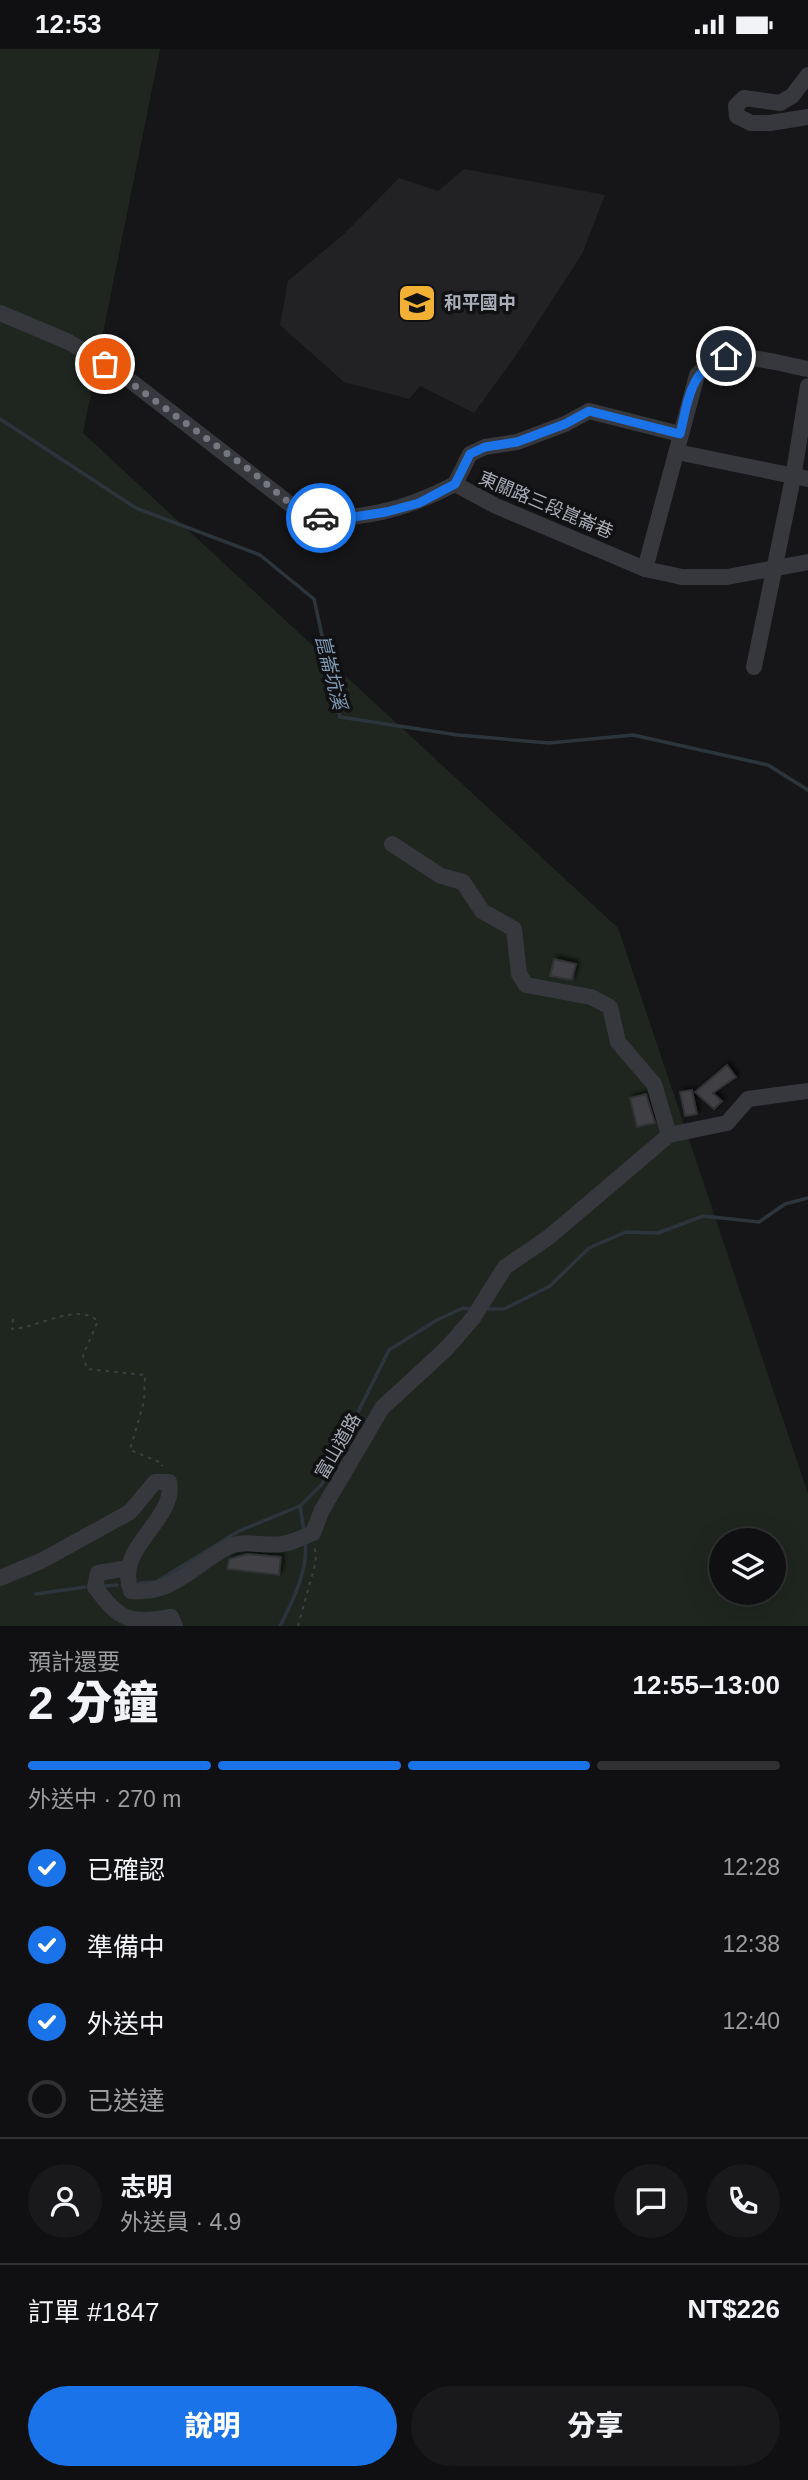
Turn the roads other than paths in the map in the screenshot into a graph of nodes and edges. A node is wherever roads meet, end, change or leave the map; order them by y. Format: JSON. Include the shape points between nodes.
{"nodes":[{"id":1,"x":808,"y":75,"type":"edge"},
{"id":2,"x":808,"y":117,"type":"edge"},
{"id":3,"x":0,"y":313,"type":"edge"},
{"id":4,"x":808,"y":369,"type":"edge"},
{"id":5,"x":808,"y":386,"type":"edge"},
{"id":6,"x":680,"y":434,"type":"junction"},
{"id":7,"x":677,"y":452,"type":"junction"},
{"id":8,"x":801,"y":479,"type":"edge"},
{"id":9,"x":455,"y":484,"type":"junction"},
{"id":10,"x":808,"y":562,"type":"edge"},
{"id":11,"x":645,"y":569,"type":"junction"},
{"id":12,"x":774,"y":569,"type":"junction"},
{"id":13,"x":754,"y":667,"type":"dead end"},
{"id":14,"x":392,"y":844,"type":"dead end"},
{"id":15,"x":808,"y":1091,"type":"edge"},
{"id":16,"x":669,"y":1135,"type":"junction"},
{"id":17,"x":128,"y":1567,"type":"junction"},
{"id":18,"x":0,"y":1578,"type":"edge"},
{"id":19,"x":175,"y":1626,"type":"edge"}],
"edges":[{"from":1,"to":2,"type":"street","via":[[792,96],[780,103],[744,98],[736,106],[737,116],[751,123]]},
{"from":3,"to":9,"type":"street","name":"東關路三段崑崙巷","via":[[69,342],[123,375],[304,515],[334,520],[386,512],[419,503]]},
{"from":4,"to":6,"type":"street","via":[[726,356],[707,364],[696,375]]},
{"from":5,"to":8,"type":"street"},
{"from":6,"to":7,"type":"street"},
{"from":6,"to":9,"type":"street","via":[[589,411],[517,442],[470,454]]},
{"from":7,"to":8,"type":"street"},
{"from":7,"to":11,"type":"street"},
{"from":8,"to":12,"type":"street"},
{"from":9,"to":11,"type":"street","name":"東關路三段崑崙巷"},
{"from":10,"to":12,"type":"street","name":"東關路三段崑崙巷"},
{"from":11,"to":12,"type":"street","name":"東關路三段崑崙巷","via":[[717,577]]},
{"from":12,"to":13,"type":"street"},
{"from":14,"to":16,"type":"street","via":[[441,876],[463,882],[482,911],[514,929],[519,974],[526,985],[591,997],[610,1007],[618,1042],[654,1084]]},
{"from":15,"to":16,"type":"street","name":"富山道路","via":[[748,1098],[727,1123]]},
{"from":16,"to":17,"type":"street","name":"富山道路","via":[[549,1237],[505,1267],[447,1348],[382,1408],[313,1533],[284,1544],[229,1546],[189,1575],[153,1592],[131,1591]]},
{"from":17,"to":18,"type":"street","via":[[167,1502],[169,1482],[155,1482],[130,1512]]},
{"from":17,"to":19,"type":"street","via":[[98,1573],[95,1587],[110,1607],[121,1617],[142,1622],[171,1617]]}]}
